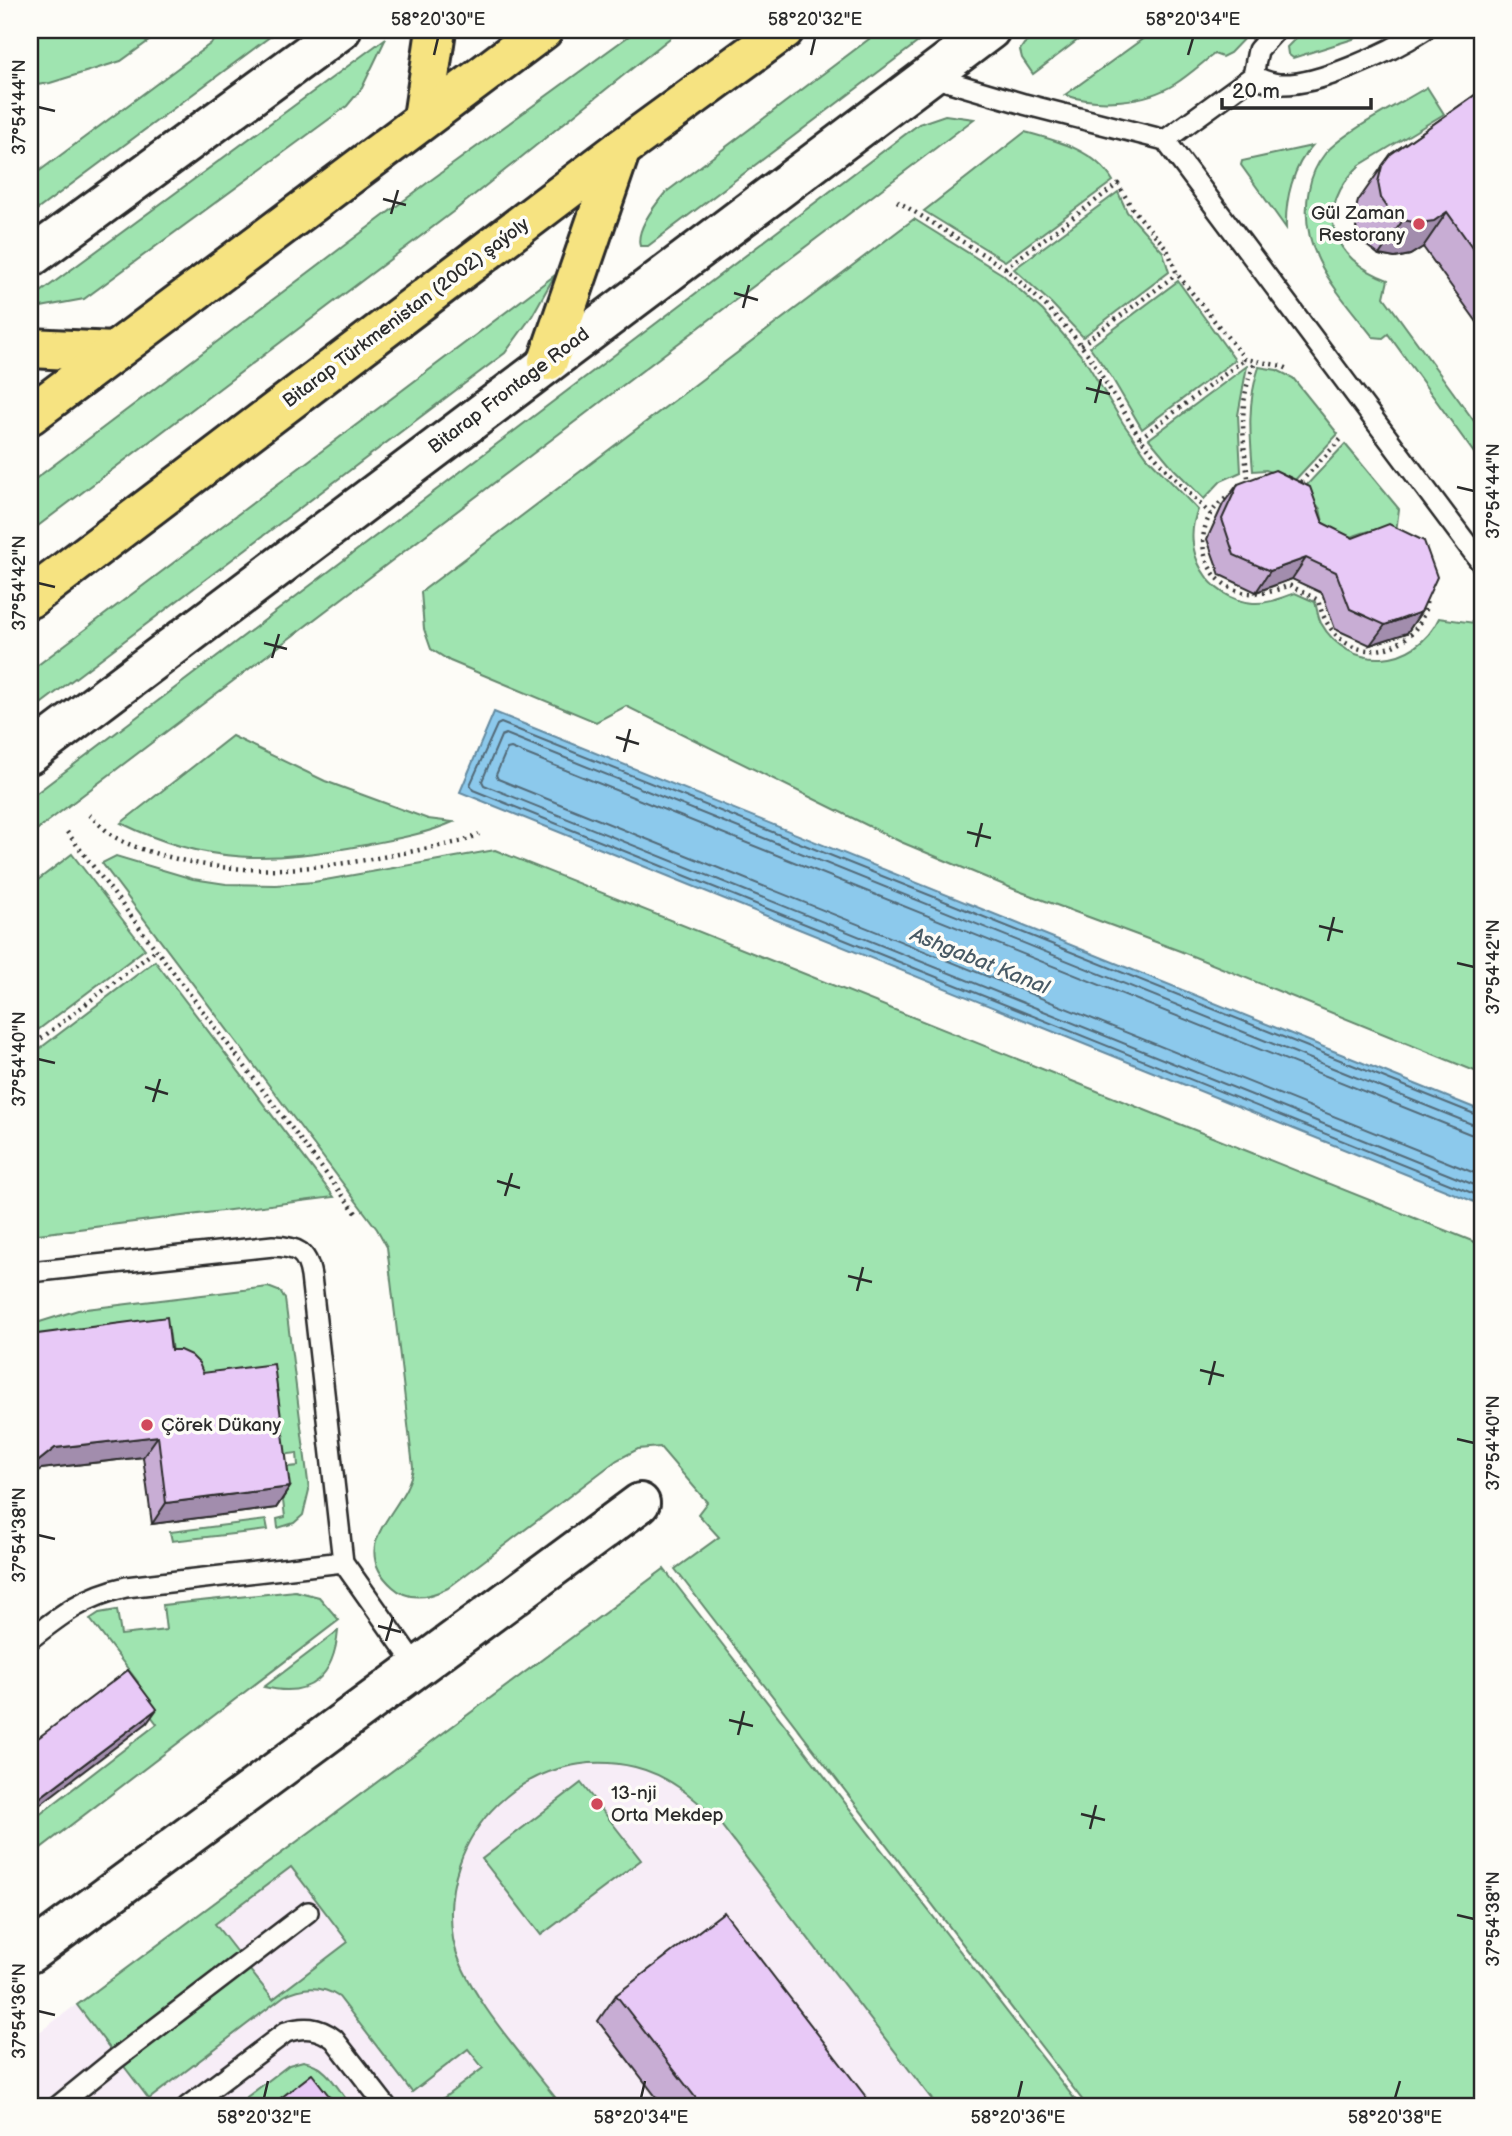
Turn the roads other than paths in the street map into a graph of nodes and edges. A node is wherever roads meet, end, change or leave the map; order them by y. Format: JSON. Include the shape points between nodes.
{"nodes":[{"id":1,"x":341,"y":30,"type":"edge"},
{"id":2,"x":436,"y":30,"type":"edge"},
{"id":3,"x":543,"y":30,"type":"edge"},
{"id":4,"x":784,"y":30,"type":"edge"},
{"id":5,"x":990,"y":30,"type":"edge"},
{"id":6,"x":1276,"y":30,"type":"edge"},
{"id":7,"x":1424,"y":30,"type":"edge"},
{"id":8,"x":929,"y":76,"type":"junction"},
{"id":9,"x":1252,"y":76,"type":"junction"},
{"id":10,"x":424,"y":118,"type":"junction"},
{"id":11,"x":1165,"y":140,"type":"junction"},
{"id":12,"x":621,"y":149,"type":"junction"},
{"id":13,"x":30,"y":258,"type":"edge"},
{"id":14,"x":30,"y":348,"type":"edge"},
{"id":15,"x":114,"y":352,"type":"junction"},
{"id":16,"x":548,"y":361,"type":"junction"},
{"id":17,"x":30,"y":415,"type":"edge"},
{"id":18,"x":1482,"y":564,"type":"edge"},
{"id":19,"x":30,"y":598,"type":"edge"},
{"id":20,"x":30,"y":754,"type":"edge"},
{"id":21,"x":30,"y":1272,"type":"edge"},
{"id":22,"x":640,"y":1503,"type":"dead end"},
{"id":23,"x":343,"y":1562,"type":"junction"},
{"id":24,"x":30,"y":1639,"type":"edge"},
{"id":25,"x":417,"y":1667,"type":"junction"},
{"id":26,"x":308,"y":1912,"type":"dead end"},
{"id":27,"x":30,"y":1953,"type":"edge"},
{"id":28,"x":58,"y":2106,"type":"edge"},
{"id":29,"x":188,"y":2106,"type":"edge"},
{"id":30,"x":386,"y":2106,"type":"edge"}],
"edges":[{"from":1,"to":13,"type":"street"},
{"from":2,"to":10,"type":"main road"},
{"from":3,"to":10,"type":"main road"},
{"from":4,"to":12,"type":"main road","name":"Bitarap Türkmenistan (2002) şaýoly"},
{"from":5,"to":8,"type":"street","name":"Bitarap Frontage Road"},
{"from":6,"to":9,"type":"lane","via":[[1258,50]]},
{"from":7,"to":9,"type":"lane","via":[[1354,67],[1310,79],[1275,84]]},
{"from":8,"to":11,"type":"lane"},
{"from":8,"to":16,"type":"street","name":"Bitarap Frontage Road"},
{"from":9,"to":11,"type":"lane"},
{"from":10,"to":15,"type":"main road"},
{"from":11,"to":18,"type":"lane"},
{"from":12,"to":16,"type":"main road"},
{"from":12,"to":19,"type":"main road","name":"Bitarap Türkmenistan (2002) şaýoly"},
{"from":14,"to":15,"type":"main road"},
{"from":15,"to":17,"type":"main road"},
{"from":16,"to":20,"type":"street","name":"Bitarap Frontage Road"},
{"from":21,"to":23,"type":"lane","via":[[273,1246],[301,1253],[309,1262],[311,1276]]},
{"from":22,"to":25,"type":"street"},
{"from":23,"to":24,"type":"lane","via":[[100,1593]]},
{"from":23,"to":25,"type":"lane"},
{"from":25,"to":27,"type":"street"},
{"from":26,"to":28,"type":"lane"},
{"from":29,"to":30,"type":"lane","via":[[286,2032],[299,2028],[324,2031],[334,2039]]}]}
